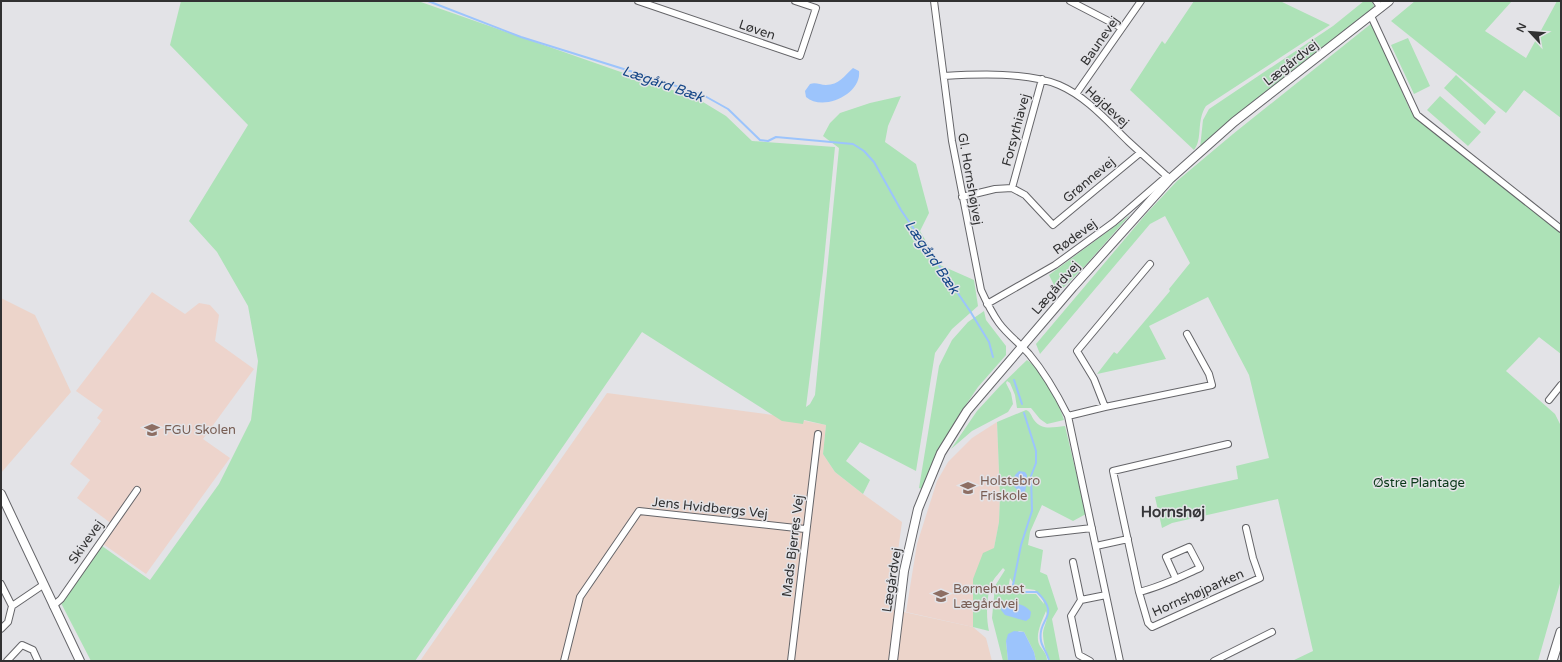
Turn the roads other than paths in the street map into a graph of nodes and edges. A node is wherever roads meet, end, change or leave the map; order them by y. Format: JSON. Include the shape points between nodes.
{"nodes":[{"id":1,"x":638,"y":1,"type":"edge"},
{"id":2,"x":795,"y":1,"type":"edge"},
{"id":3,"x":934,"y":1,"type":"edge"},
{"id":4,"x":1070,"y":1,"type":"edge"},
{"id":5,"x":1141,"y":1,"type":"edge"},
{"id":6,"x":1389,"y":1,"type":"edge"},
{"id":7,"x":1379,"y":4,"type":"edge"},
{"id":8,"x":1370,"y":16,"type":"junction"},
{"id":9,"x":1122,"y":28,"type":"junction"},
{"id":10,"x":944,"y":76,"type":"junction"},
{"id":11,"x":1042,"y":79,"type":"junction"},
{"id":12,"x":1076,"y":94,"type":"junction"},
{"id":13,"x":1140,"y":153,"type":"junction"},
{"id":14,"x":1169,"y":177,"type":"junction"},
{"id":15,"x":1012,"y":188,"type":"junction"},
{"id":16,"x":962,"y":197,"type":"junction"},
{"id":17,"x":1561,"y":229,"type":"edge"},
{"id":18,"x":1150,"y":264,"type":"dead end"},
{"id":19,"x":987,"y":304,"type":"junction"},
{"id":20,"x":1187,"y":334,"type":"dead end"},
{"id":21,"x":1022,"y":347,"type":"junction"},
{"id":22,"x":1561,"y":385,"type":"edge"},
{"id":23,"x":1549,"y":400,"type":"dead end"},
{"id":24,"x":1105,"y":407,"type":"junction"},
{"id":25,"x":1068,"y":416,"type":"junction"},
{"id":26,"x":818,"y":434,"type":"dead end"},
{"id":27,"x":1228,"y":444,"type":"dead end"},
{"id":28,"x":137,"y":490,"type":"dead end"},
{"id":29,"x":1,"y":494,"type":"edge"},
{"id":30,"x":1092,"y":528,"type":"junction"},
{"id":31,"x":1246,"y":528,"type":"dead end"},
{"id":32,"x":805,"y":530,"type":"junction"},
{"id":33,"x":1040,"y":534,"type":"dead end"},
{"id":34,"x":1128,"y":539,"type":"junction"},
{"id":35,"x":1096,"y":546,"type":"junction"},
{"id":36,"x":1073,"y":562,"type":"dead end"},
{"id":37,"x":1176,"y":579,"type":"junction"},
{"id":38,"x":1,"y":584,"type":"edge"},
{"id":39,"x":43,"y":585,"type":"junction"},
{"id":40,"x":1140,"y":592,"type":"junction"},
{"id":41,"x":1106,"y":595,"type":"junction"},
{"id":42,"x":1081,"y":600,"type":"junction"},
{"id":43,"x":12,"y":606,"type":"junction"},
{"id":44,"x":53,"y":606,"type":"junction"},
{"id":45,"x":1,"y":629,"type":"edge"},
{"id":46,"x":1272,"y":632,"type":"dead end"},
{"id":47,"x":1561,"y":632,"type":"edge"},
{"id":48,"x":7,"y":661,"type":"edge"},
{"id":49,"x":38,"y":661,"type":"edge"},
{"id":50,"x":80,"y":661,"type":"edge"},
{"id":51,"x":564,"y":661,"type":"edge"},
{"id":52,"x":791,"y":661,"type":"edge"},
{"id":53,"x":893,"y":661,"type":"edge"},
{"id":54,"x":1090,"y":661,"type":"edge"},
{"id":55,"x":1120,"y":661,"type":"edge"},
{"id":56,"x":1214,"y":661,"type":"edge"},
{"id":57,"x":1552,"y":661,"type":"edge"}],
"edges":[{"from":1,"to":2,"type":"street","name":"Løven","via":[[800,56],[816,8]]},
{"from":3,"to":10,"type":"street","name":"Gl. Hornshøjvej"},
{"from":4,"to":9,"type":"street"},
{"from":5,"to":9,"type":"street","name":"Baunevej"},
{"from":6,"to":7,"type":"street","name":"Lægårdvej"},
{"from":7,"to":8,"type":"street","name":"Lægårdvej"},
{"from":8,"to":14,"type":"street","name":"Lægårdvej","via":[[1234,122]]},
{"from":8,"to":17,"type":"street","via":[[1417,115]]},
{"from":9,"to":12,"type":"street","name":"Baunevej"},
{"from":10,"to":11,"type":"street","name":"Højdevej","via":[[1019,75]]},
{"from":10,"to":16,"type":"street","name":"Gl. Hornshøjvej"},
{"from":11,"to":12,"type":"street","name":"Højdevej"},
{"from":11,"to":15,"type":"street","name":"Forsythiavej"},
{"from":12,"to":13,"type":"street","name":"Højdevej"},
{"from":13,"to":14,"type":"street","name":"Højdevej"},
{"from":13,"to":15,"type":"street","name":"Grønnevej","via":[[1053,225],[1025,195]]},
{"from":14,"to":19,"type":"street","name":"Rødevej","via":[[1114,222],[1055,265]]},
{"from":14,"to":21,"type":"street","name":"Lægårdvej"},
{"from":15,"to":16,"type":"street","via":[[995,189]]},
{"from":16,"to":19,"type":"street","name":"Gl. Hornshøjvej"},
{"from":18,"to":24,"type":"street","via":[[1077,351],[1094,379]]},
{"from":19,"to":21,"type":"street","name":"Gl. Hornshøjvej","via":[[999,324]]},
{"from":20,"to":24,"type":"street","via":[[1209,374],[1212,385]]},
{"from":21,"to":25,"type":"street","via":[[1044,372]]},
{"from":21,"to":53,"type":"street","name":"Lægårdvej","via":[[967,411],[941,454],[927,484],[918,509],[904,570]]},
{"from":22,"to":23,"type":"street"},
{"from":24,"to":25,"type":"street"},
{"from":25,"to":30,"type":"street"},
{"from":26,"to":32,"type":"street","name":"Mads Bjerres Vej"},
{"from":27,"to":34,"type":"street","name":"Hornshøjparken","via":[[1113,471]]},
{"from":28,"to":44,"type":"street","name":"Skivevej","via":[[61,599]]},
{"from":29,"to":39,"type":"street"},
{"from":30,"to":33,"type":"street"},
{"from":30,"to":35,"type":"street"},
{"from":31,"to":40,"type":"street","name":"Hornshøjparken","via":[[1260,578],[1152,627],[1148,623]]},
{"from":32,"to":51,"type":"street","name":"Jens Hvidbergs Vej","via":[[639,511],[580,597]]},
{"from":32,"to":52,"type":"street","name":"Mads Bjerres Vej"},
{"from":34,"to":35,"type":"street"},
{"from":34,"to":40,"type":"street","name":"Hornshøjparken"},
{"from":35,"to":41,"type":"street"},
{"from":36,"to":42,"type":"street"},
{"from":37,"to":37,"type":"street","name":"Hornshøjparken","via":[[1166,557],[1189,547],[1200,568]]},
{"from":37,"to":40,"type":"street","name":"Hornshøjparken","via":[[1158,588]]},
{"from":38,"to":43,"type":"street"},
{"from":39,"to":43,"type":"street"},
{"from":39,"to":44,"type":"street"},
{"from":41,"to":42,"type":"street"},
{"from":41,"to":55,"type":"street"},
{"from":42,"to":54,"type":"street","via":[[1072,616],[1080,654]]},
{"from":43,"to":45,"type":"street","via":[[8,622]]},
{"from":44,"to":50,"type":"street"},
{"from":46,"to":56,"type":"street"},
{"from":47,"to":57,"type":"main road"},
{"from":48,"to":49,"type":"street","via":[[22,645],[33,650]]}]}
